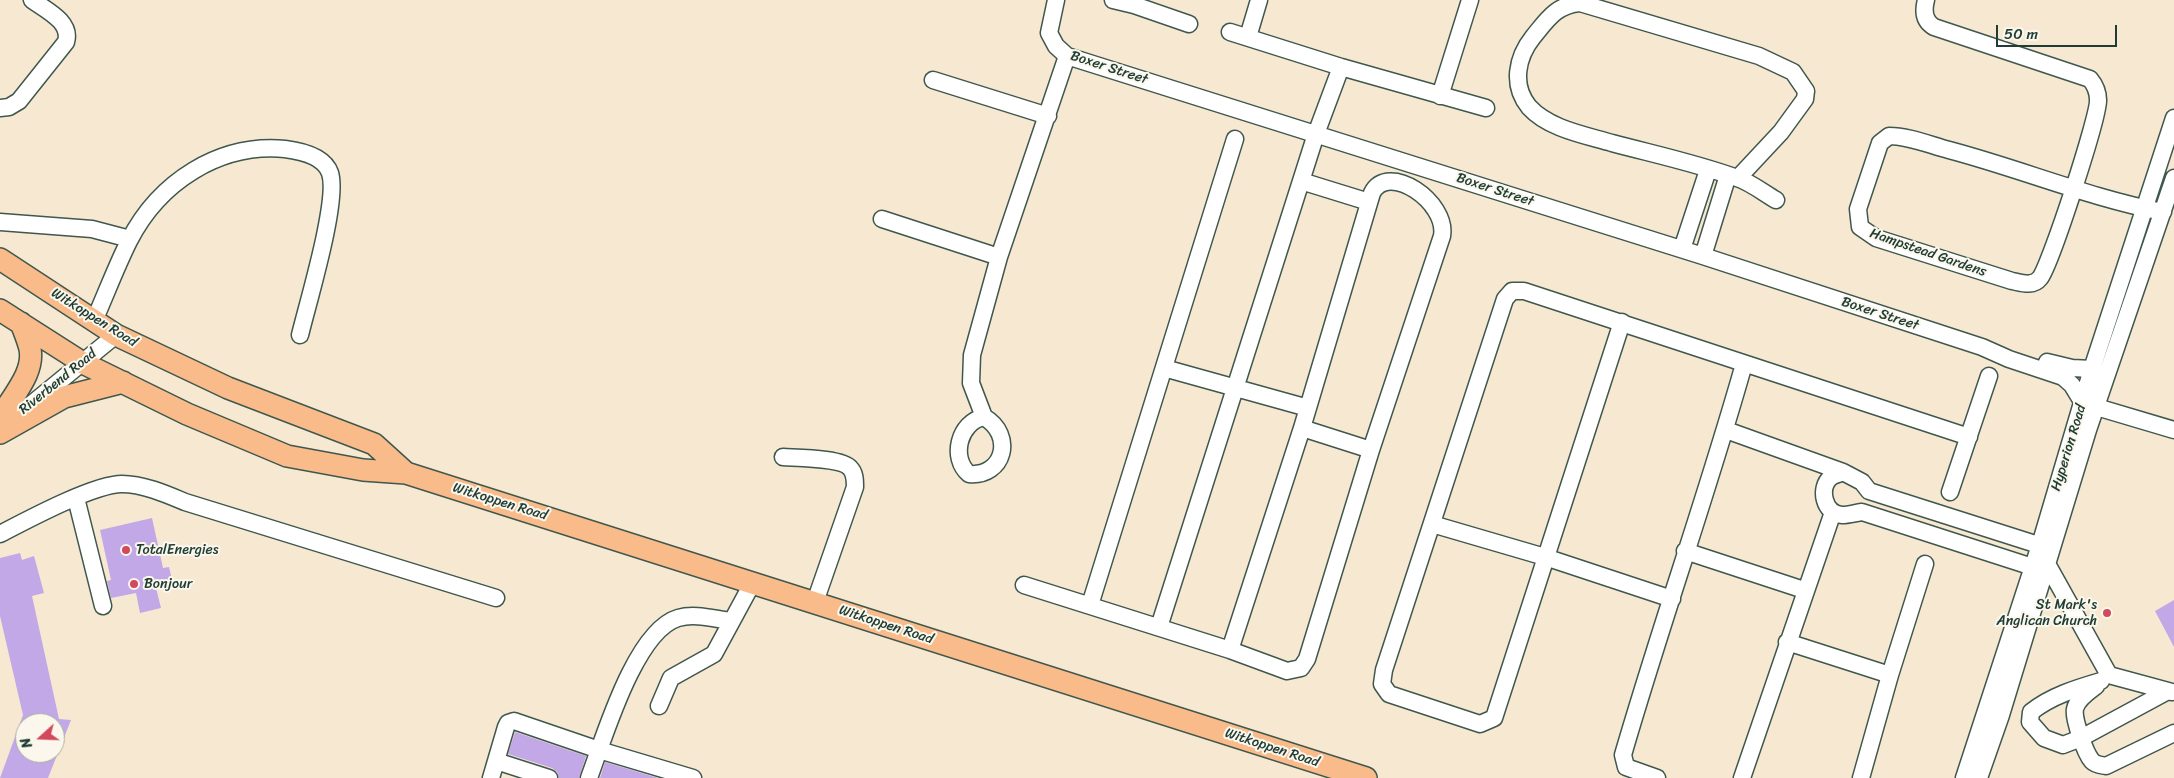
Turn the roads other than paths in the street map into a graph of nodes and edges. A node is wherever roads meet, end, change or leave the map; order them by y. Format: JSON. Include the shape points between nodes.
{"nodes":[{"id":1,"x":32,"y":0,"type":"edge"},
{"id":2,"x":1056,"y":0,"type":"edge"},
{"id":3,"x":1113,"y":0,"type":"edge"},
{"id":4,"x":1259,"y":0,"type":"edge"},
{"id":5,"x":1470,"y":0,"type":"edge"},
{"id":6,"x":1926,"y":0,"type":"edge"},
{"id":7,"x":1135,"y":3,"type":"edge"},
{"id":8,"x":1189,"y":24,"type":"dead end"},
{"id":9,"x":1230,"y":32,"type":"dead end"},
{"id":10,"x":1248,"y":37,"type":"junction"},
{"id":11,"x":1067,"y":56,"type":"junction"},
{"id":12,"x":1342,"y":67,"type":"junction"},
{"id":13,"x":934,"y":80,"type":"dead end"},
{"id":14,"x":1440,"y":96,"type":"junction"},
{"id":15,"x":0,"y":108,"type":"edge"},
{"id":16,"x":1486,"y":108,"type":"dead end"},
{"id":17,"x":1048,"y":116,"type":"junction"},
{"id":18,"x":2174,"y":118,"type":"edge"},
{"id":19,"x":1316,"y":134,"type":"junction"},
{"id":20,"x":1235,"y":139,"type":"dead end"},
{"id":21,"x":1708,"y":170,"type":"junction"},
{"id":22,"x":1733,"y":177,"type":"junction"},
{"id":23,"x":2174,"y":178,"type":"edge"},
{"id":24,"x":1301,"y":181,"type":"junction"},
{"id":25,"x":2073,"y":188,"type":"junction"},
{"id":26,"x":1776,"y":200,"type":"dead end"},
{"id":27,"x":1369,"y":202,"type":"junction"},
{"id":28,"x":2144,"y":209,"type":"junction"},
{"id":29,"x":2163,"y":212,"type":"junction"},
{"id":30,"x":882,"y":220,"type":"dead end"},
{"id":31,"x":0,"y":222,"type":"edge"},
{"id":32,"x":130,"y":239,"type":"junction"},
{"id":33,"x":1682,"y":249,"type":"junction"},
{"id":34,"x":1703,"y":256,"type":"junction"},
{"id":35,"x":999,"y":257,"type":"junction"},
{"id":36,"x":0,"y":259,"type":"edge"},
{"id":37,"x":0,"y":310,"type":"edge"},
{"id":38,"x":94,"y":321,"type":"junction"},
{"id":39,"x":1622,"y":322,"type":"junction"},
{"id":40,"x":20,"y":323,"type":"junction"},
{"id":41,"x":300,"y":335,"type":"dead end"},
{"id":42,"x":116,"y":336,"type":"junction"},
{"id":43,"x":1982,"y":347,"type":"junction"},
{"id":44,"x":82,"y":363,"type":"junction"},
{"id":45,"x":1744,"y":364,"type":"junction"},
{"id":46,"x":1164,"y":368,"type":"junction"},
{"id":47,"x":2092,"y":369,"type":"junction"},
{"id":48,"x":1989,"y":376,"type":"dead end"},
{"id":49,"x":123,"y":382,"type":"junction"},
{"id":50,"x":1235,"y":387,"type":"junction"},
{"id":51,"x":2090,"y":405,"type":"junction"},
{"id":52,"x":1308,"y":408,"type":"junction"},
{"id":53,"x":984,"y":417,"type":"dead end"},
{"id":54,"x":0,"y":419,"type":"edge"},
{"id":55,"x":1302,"y":428,"type":"junction"},
{"id":56,"x":1726,"y":430,"type":"junction"},
{"id":57,"x":2174,"y":430,"type":"edge"},
{"id":58,"x":0,"y":431,"type":"edge"},
{"id":59,"x":1969,"y":437,"type":"junction"},
{"id":60,"x":1371,"y":450,"type":"junction"},
{"id":61,"x":783,"y":457,"type":"dead end"},
{"id":62,"x":406,"y":472,"type":"junction"},
{"id":63,"x":1843,"y":472,"type":"junction"},
{"id":64,"x":1950,"y":492,"type":"dead end"},
{"id":65,"x":76,"y":498,"type":"junction"},
{"id":66,"x":1833,"y":512,"type":"junction"},
{"id":67,"x":1935,"y":512,"type":"junction"},
{"id":68,"x":1432,"y":524,"type":"junction"},
{"id":69,"x":1929,"y":533,"type":"junction"},
{"id":70,"x":0,"y":534,"type":"edge"},
{"id":71,"x":1685,"y":551,"type":"junction"},
{"id":72,"x":1545,"y":557,"type":"junction"},
{"id":73,"x":2043,"y":559,"type":"junction"},
{"id":74,"x":1925,"y":564,"type":"dead end"},
{"id":75,"x":753,"y":582,"type":"junction"},
{"id":76,"x":1024,"y":585,"type":"dead end"},
{"id":77,"x":1804,"y":590,"type":"junction"},
{"id":78,"x":496,"y":598,"type":"dead end"},
{"id":79,"x":1672,"y":599,"type":"junction"},
{"id":80,"x":815,"y":602,"type":"junction"},
{"id":81,"x":1090,"y":605,"type":"junction"},
{"id":82,"x":103,"y":606,"type":"dead end"},
{"id":83,"x":731,"y":621,"type":"junction"},
{"id":84,"x":1159,"y":627,"type":"junction"},
{"id":85,"x":1787,"y":642,"type":"junction"},
{"id":86,"x":1230,"y":650,"type":"junction"},
{"id":87,"x":1890,"y":675,"type":"junction"},
{"id":88,"x":2105,"y":678,"type":"junction"},
{"id":89,"x":2171,"y":692,"type":"edge"},
{"id":90,"x":659,"y":706,"type":"dead end"},
{"id":91,"x":2174,"y":733,"type":"edge"},
{"id":92,"x":2081,"y":738,"type":"junction"},
{"id":93,"x":599,"y":750,"type":"junction"},
{"id":94,"x":496,"y":761,"type":"junction"},
{"id":95,"x":683,"y":777,"type":"edge"},
{"id":96,"x":491,"y":778,"type":"edge"},
{"id":97,"x":549,"y":778,"type":"edge"},
{"id":98,"x":589,"y":778,"type":"edge"},
{"id":99,"x":1366,"y":778,"type":"edge"},
{"id":100,"x":1657,"y":778,"type":"edge"},
{"id":101,"x":1742,"y":778,"type":"edge"},
{"id":102,"x":1861,"y":778,"type":"edge"},
{"id":103,"x":1964,"y":778,"type":"edge"},
{"id":104,"x":1980,"y":778,"type":"edge"}],
"edges":[{"from":1,"to":15,"type":"street","via":[[61,21],[67,32],[66,42],[19,101]]},
{"from":2,"to":11,"type":"street","name":"Boxer Street","via":[[1049,34]]},
{"from":3,"to":7,"type":"street"},
{"from":4,"to":10,"type":"street"},
{"from":5,"to":14,"type":"street"},
{"from":6,"to":25,"type":"street","name":"Hampstead Gardens","via":[[1925,17],[1934,27],[2077,74],[2094,83],[2098,94],[2097,109]]},
{"from":7,"to":8,"type":"street"},
{"from":9,"to":10,"type":"street"},
{"from":10,"to":12,"type":"street"},
{"from":11,"to":17,"type":"street"},
{"from":11,"to":19,"type":"street","name":"Boxer Street"},
{"from":12,"to":14,"type":"street"},
{"from":12,"to":19,"type":"street"},
{"from":13,"to":17,"type":"street"},
{"from":14,"to":16,"type":"street"},
{"from":17,"to":35,"type":"street"},
{"from":18,"to":28,"type":"street","name":"Hyperion Road"},
{"from":19,"to":24,"type":"street"},
{"from":19,"to":33,"type":"street","name":"Boxer Street"},
{"from":20,"to":46,"type":"street"},
{"from":21,"to":22,"type":"street"},
{"from":21,"to":22,"type":"street","via":[[1565,129],[1529,107],[1518,85],[1519,64],[1526,46],[1552,14],[1580,3],[1759,56],[1793,72],[1806,91],[1805,99],[1791,120]]},
{"from":21,"to":33,"type":"street"},
{"from":22,"to":26,"type":"street"},
{"from":22,"to":34,"type":"street"},
{"from":23,"to":29,"type":"street","name":"Hyperion Road"},
{"from":24,"to":27,"type":"street"},
{"from":24,"to":50,"type":"street"},
{"from":25,"to":25,"type":"street","name":"Hampstead Gardens","via":[[1984,159],[1889,136],[1877,150],[1858,209],[1858,223],[1862,230],[1876,238],[2012,282],[2030,284],[2045,270]]},
{"from":25,"to":28,"type":"street","name":"Hampstead Gardens"},
{"from":27,"to":52,"type":"street"},
{"from":27,"to":60,"type":"street","via":[[1380,182],[1385,180],[1404,186],[1425,196],[1436,207],[1444,228]]},
{"from":28,"to":29,"type":"street","name":"Hampstead Gardens"},
{"from":28,"to":47,"type":"street","name":"Hyperion Road"},
{"from":29,"to":51,"type":"street","name":"Hyperion Road"},
{"from":30,"to":35,"type":"street"},
{"from":31,"to":32,"type":"street","via":[[92,230]]},
{"from":32,"to":38,"type":"street"},
{"from":32,"to":41,"type":"street","via":[[172,184],[206,162],[255,148],[286,149],[307,153],[320,160],[330,171],[332,188]]},
{"from":33,"to":34,"type":"street","name":"Boxer Street"},
{"from":34,"to":43,"type":"street","name":"Boxer Street"},
{"from":35,"to":53,"type":"street","via":[[970,369],[970,383]]},
{"from":36,"to":38,"type":"main road","name":"Witkoppen Road"},
{"from":37,"to":40,"type":"main road","name":"Witkoppen Road"},
{"from":38,"to":42,"type":"main road","name":"Witkoppen Road"},
{"from":39,"to":45,"type":"street"},
{"from":39,"to":68,"type":"street","via":[[1524,291],[1509,293]]},
{"from":39,"to":72,"type":"street"},
{"from":40,"to":44,"type":"main road","name":"Witkoppen Road"},
{"from":40,"to":54,"type":"main road","via":[[30,349],[30,361],[19,389]]},
{"from":42,"to":44,"type":"street","name":"Riverbend Road"},
{"from":42,"to":62,"type":"main road","name":"Witkoppen Road","via":[[228,388],[374,444]]},
{"from":43,"to":47,"type":"street","name":"Boxer Street","via":[[2072,368]]},
{"from":43,"to":51,"type":"street","name":"Boxer Street","via":[[2063,377]]},
{"from":44,"to":49,"type":"main road","name":"Witkoppen Road"},
{"from":44,"to":58,"type":"street","name":"Riverbend Road"},
{"from":45,"to":56,"type":"street"},
{"from":45,"to":59,"type":"street"},
{"from":46,"to":50,"type":"street"},
{"from":46,"to":81,"type":"street"},
{"from":47,"to":51,"type":"street","name":"Hyperion Road"},
{"from":48,"to":59,"type":"street"},
{"from":49,"to":58,"type":"main road","via":[[64,397]]},
{"from":49,"to":62,"type":"main road","name":"Witkoppen Road","via":[[236,436],[287,456],[363,470]]},
{"from":50,"to":52,"type":"street"},
{"from":50,"to":84,"type":"street"},
{"from":51,"to":57,"type":"street"},
{"from":51,"to":73,"type":"street","name":"Hyperion Road"},
{"from":52,"to":55,"type":"street"},
{"from":55,"to":60,"type":"street"},
{"from":55,"to":86,"type":"street"},
{"from":56,"to":63,"type":"street"},
{"from":56,"to":71,"type":"street"},
{"from":59,"to":64,"type":"street"},
{"from":60,"to":86,"type":"street","via":[[1307,660],[1301,668],[1287,671]]},
{"from":61,"to":80,"type":"street","via":[[839,462],[849,467],[855,477],[855,487]]},
{"from":62,"to":75,"type":"main road","name":"Witkoppen Road"},
{"from":63,"to":66,"type":"street","via":[[1831,478],[1826,485],[1825,502]]},
{"from":63,"to":67,"type":"street","via":[[1862,482],[1868,491]]},
{"from":65,"to":70,"type":"street"},
{"from":65,"to":78,"type":"street","via":[[108,486],[122,484],[142,488]]},
{"from":65,"to":82,"type":"street"},
{"from":66,"to":69,"type":"street","via":[[1840,515],[1862,512]]},
{"from":66,"to":77,"type":"street"},
{"from":67,"to":69,"type":"street"},
{"from":67,"to":73,"type":"street"},
{"from":68,"to":72,"type":"street"},
{"from":68,"to":72,"type":"street","via":[[1384,670],[1383,688],[1391,695],[1476,723],[1488,722],[1496,714]]},
{"from":69,"to":73,"type":"street"},
{"from":71,"to":77,"type":"street"},
{"from":71,"to":79,"type":"street"},
{"from":72,"to":79,"type":"street"},
{"from":73,"to":88,"type":"street"},
{"from":73,"to":103,"type":"street","name":"Hyperion Road"},
{"from":73,"to":104,"type":"street","name":"Hyperion Road","via":[[2001,716]]},
{"from":74,"to":87,"type":"street"},
{"from":75,"to":80,"type":"main road","name":"Witkoppen Road"},
{"from":75,"to":83,"type":"street"},
{"from":76,"to":81,"type":"street"},
{"from":77,"to":85,"type":"street"},
{"from":79,"to":100,"type":"street","via":[[1623,755],[1626,767]]},
{"from":80,"to":99,"type":"main road","name":"Witkoppen Road"},
{"from":81,"to":84,"type":"street"},
{"from":83,"to":90,"type":"street","via":[[714,654],[671,678]]},
{"from":83,"to":93,"type":"street","via":[[688,616],[660,628],[626,681]]},
{"from":84,"to":86,"type":"street"},
{"from":85,"to":87,"type":"street"},
{"from":85,"to":101,"type":"street"},
{"from":87,"to":102,"type":"street"},
{"from":88,"to":89,"type":"street"},
{"from":88,"to":92,"type":"street","via":[[2084,695],[2075,709]]},
{"from":88,"to":92,"type":"street","via":[[2079,687],[2031,712],[2030,722],[2044,738],[2063,745]]},
{"from":89,"to":92,"type":"street"},
{"from":91,"to":92,"type":"street","via":[[2106,766],[2091,760]]},
{"from":93,"to":94,"type":"street","via":[[514,721],[506,727]]},
{"from":93,"to":95,"type":"street"},
{"from":93,"to":98,"type":"street"},
{"from":94,"to":96,"type":"street"},
{"from":94,"to":97,"type":"street"}]}
